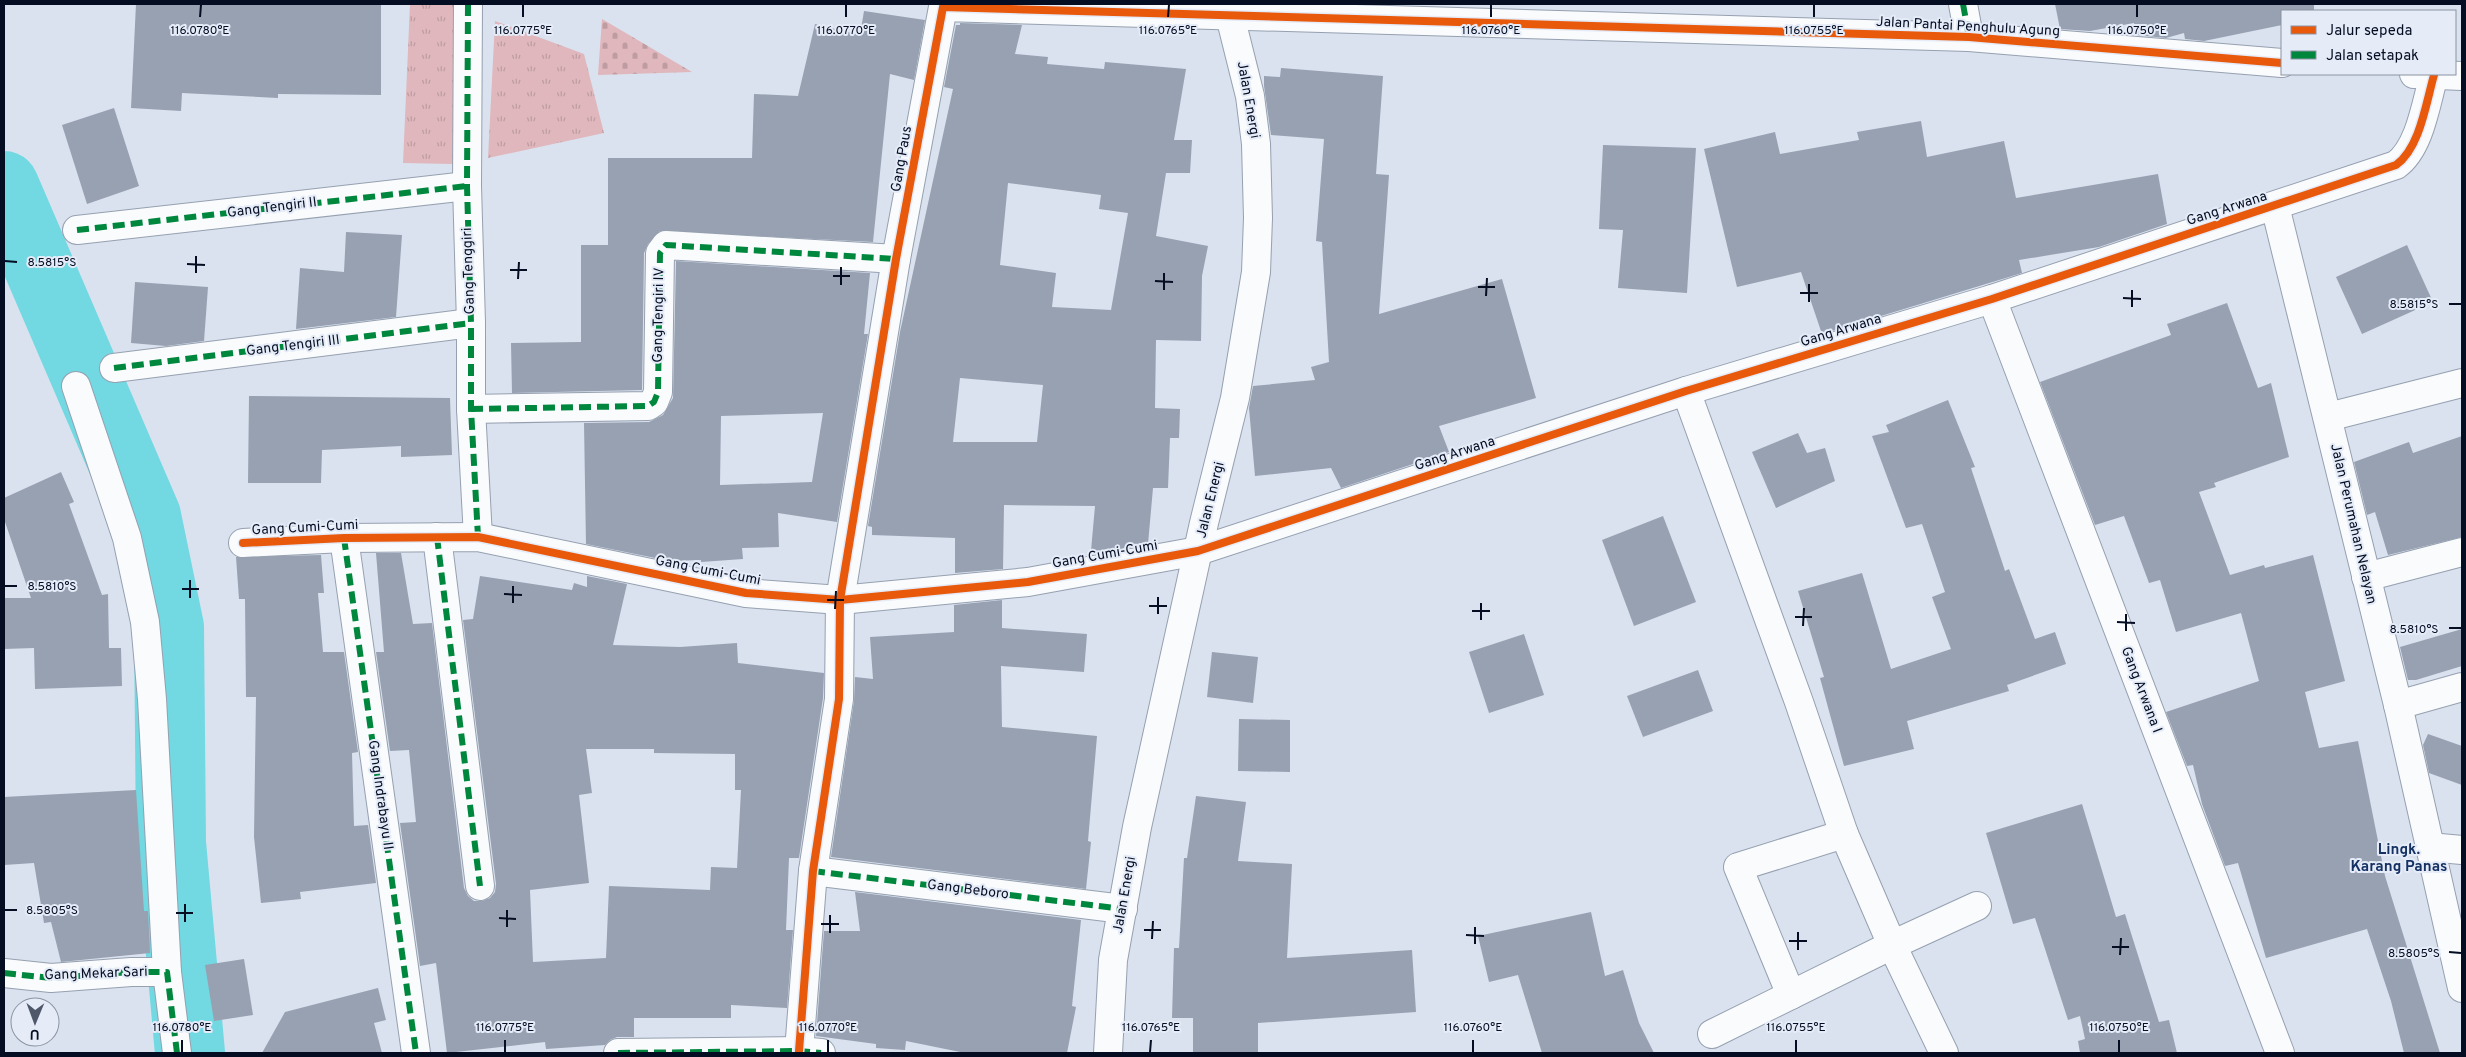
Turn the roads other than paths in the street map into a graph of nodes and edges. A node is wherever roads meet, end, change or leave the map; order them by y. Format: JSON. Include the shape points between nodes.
{"nodes":[{"id":1,"x":468,"y":4,"type":"edge"},
{"id":2,"x":1963,"y":4,"type":"edge"},
{"id":3,"x":1229,"y":9,"type":"edge"},
{"id":4,"x":1968,"y":37,"type":"junction"},
{"id":5,"x":2281,"y":63,"type":"edge"},
{"id":6,"x":2424,"y":75,"type":"edge"},
{"id":7,"x":2462,"y":76,"type":"edge"},
{"id":8,"x":466,"y":186,"type":"junction"},
{"id":9,"x":2275,"y":206,"type":"junction"},
{"id":10,"x":77,"y":230,"type":"dead end"},
{"id":11,"x":896,"y":259,"type":"junction"},
{"id":12,"x":1992,"y":299,"type":"junction"},
{"id":13,"x":471,"y":323,"type":"junction"},
{"id":14,"x":114,"y":368,"type":"dead end"},
{"id":15,"x":2462,"y":383,"type":"edge"},
{"id":16,"x":76,"y":386,"type":"dead end"},
{"id":17,"x":1686,"y":391,"type":"junction"},
{"id":18,"x":471,"y":409,"type":"junction"},
{"id":19,"x":2328,"y":417,"type":"junction"},
{"id":20,"x":436,"y":537,"type":"junction"},
{"id":21,"x":478,"y":537,"type":"junction"},
{"id":22,"x":344,"y":538,"type":"junction"},
{"id":23,"x":243,"y":543,"type":"dead end"},
{"id":24,"x":1198,"y":551,"type":"junction"},
{"id":25,"x":2462,"y":552,"type":"edge"},
{"id":26,"x":2366,"y":577,"type":"junction"},
{"id":27,"x":840,"y":600,"type":"junction"},
{"id":28,"x":2462,"y":687,"type":"edge"},
{"id":29,"x":2398,"y":705,"type":"junction"},
{"id":30,"x":1844,"y":834,"type":"junction"},
{"id":31,"x":2430,"y":847,"type":"junction"},
{"id":32,"x":2462,"y":850,"type":"edge"},
{"id":33,"x":813,"y":871,"type":"junction"},
{"id":34,"x":480,"y":886,"type":"dead end"},
{"id":35,"x":1977,"y":906,"type":"dead end"},
{"id":36,"x":1123,"y":909,"type":"junction"},
{"id":37,"x":1892,"y":945,"type":"junction"},
{"id":38,"x":167,"y":972,"type":"junction"},
{"id":39,"x":4,"y":973,"type":"edge"},
{"id":40,"x":2462,"y":988,"type":"edge"},
{"id":41,"x":1791,"y":995,"type":"junction"},
{"id":42,"x":1712,"y":1034,"type":"dead end"},
{"id":43,"x":810,"y":1052,"type":"edge"},
{"id":44,"x":177,"y":1053,"type":"edge"},
{"id":45,"x":416,"y":1053,"type":"edge"},
{"id":46,"x":618,"y":1053,"type":"edge"},
{"id":47,"x":1108,"y":1053,"type":"edge"},
{"id":48,"x":1944,"y":1053,"type":"edge"},
{"id":49,"x":2280,"y":1053,"type":"edge"}],
"edges":[{"from":1,"to":8,"type":"main road","name":"Gang Tenggiri"},
{"from":2,"to":4,"type":"main road"},
{"from":3,"to":4,"type":"main road","name":"Jalan Pantai Penghulu Agung"},
{"from":3,"to":11,"type":"main road","name":"Gang Paus","via":[[943,7]]},
{"from":3,"to":24,"type":"main road","name":"Jalan Energi","via":[[1250,96],[1256,144],[1256,272],[1235,398]]},
{"from":4,"to":5,"type":"main road","name":"Jalan Pantai Penghulu Agung"},
{"from":6,"to":7,"type":"main road"},
{"from":6,"to":9,"type":"main road","name":"Gang Arwana","via":[[2413,147],[2405,159],[2396,165]]},
{"from":8,"to":10,"type":"main road","name":"Gang Tengiri II"},
{"from":8,"to":13,"type":"main road","name":"Gang Tenggiri"},
{"from":9,"to":12,"type":"main road","name":"Gang Arwana"},
{"from":9,"to":19,"type":"main road","name":"Jalan Perumahan Nelayan"},
{"from":11,"to":18,"type":"main road","name":"Gang Tengiri IV","via":[[666,245],[660,253],[658,392],[654,402],[648,406]]},
{"from":11,"to":27,"type":"main road","name":"Gang Paus"},
{"from":12,"to":17,"type":"main road","name":"Gang Arwana"},
{"from":12,"to":49,"type":"main road","name":"Gang Arwana I"},
{"from":13,"to":14,"type":"main road","name":"Gang Tengiri III"},
{"from":13,"to":18,"type":"main road","name":"Gang Tenggiri"},
{"from":15,"to":19,"type":"main road"},
{"from":16,"to":38,"type":"main road","via":[[127,538],[144,622],[152,699]]},
{"from":17,"to":24,"type":"main road","name":"Gang Arwana"},
{"from":17,"to":30,"type":"main road"},
{"from":18,"to":21,"type":"main road","name":"Gang Tenggiri"},
{"from":19,"to":26,"type":"main road","name":"Jalan Perumahan Nelayan"},
{"from":20,"to":21,"type":"main road","name":"Gang Cumi-Cumi"},
{"from":20,"to":22,"type":"main road","name":"Gang Cumi-Cumi"},
{"from":20,"to":34,"type":"main road"},
{"from":21,"to":27,"type":"main road","name":"Gang Cumi-Cumi","via":[[746,593]]},
{"from":22,"to":23,"type":"main road","name":"Gang Cumi-Cumi"},
{"from":22,"to":45,"type":"main road","name":"Gang Indrabayu II"},
{"from":24,"to":27,"type":"main road","name":"Gang Cumi-Cumi","via":[[1028,582]]},
{"from":24,"to":36,"type":"main road","name":"Jalan Energi","via":[[1137,827]]},
{"from":25,"to":26,"type":"main road"},
{"from":26,"to":29,"type":"main road","name":"Jalan Perumahan Nelayan"},
{"from":27,"to":33,"type":"main road","name":"Gang Paus","via":[[839,699]]},
{"from":28,"to":29,"type":"main road"},
{"from":29,"to":31,"type":"main road","name":"Jalan Perumahan Nelayan"},
{"from":30,"to":37,"type":"main road"},
{"from":30,"to":41,"type":"main road","via":[[1738,867]]},
{"from":31,"to":32,"type":"main road"},
{"from":31,"to":40,"type":"main road","name":"Jalan Perumahan Nelayan"},
{"from":33,"to":36,"type":"main road","name":"Gang Beboro"},
{"from":33,"to":43,"type":"main road","name":"Gang Paus"},
{"from":35,"to":37,"type":"main road"},
{"from":36,"to":47,"type":"main road","name":"Jalan Energi","via":[[1113,960]]},
{"from":37,"to":41,"type":"main road"},
{"from":37,"to":48,"type":"main road"},
{"from":38,"to":39,"type":"main road","name":"Gang Mekar Sari","via":[[51,978]]},
{"from":38,"to":44,"type":"main road","name":"Gang Mekar Sari"},
{"from":41,"to":42,"type":"main road"},
{"from":43,"to":46,"type":"main road"}]}
